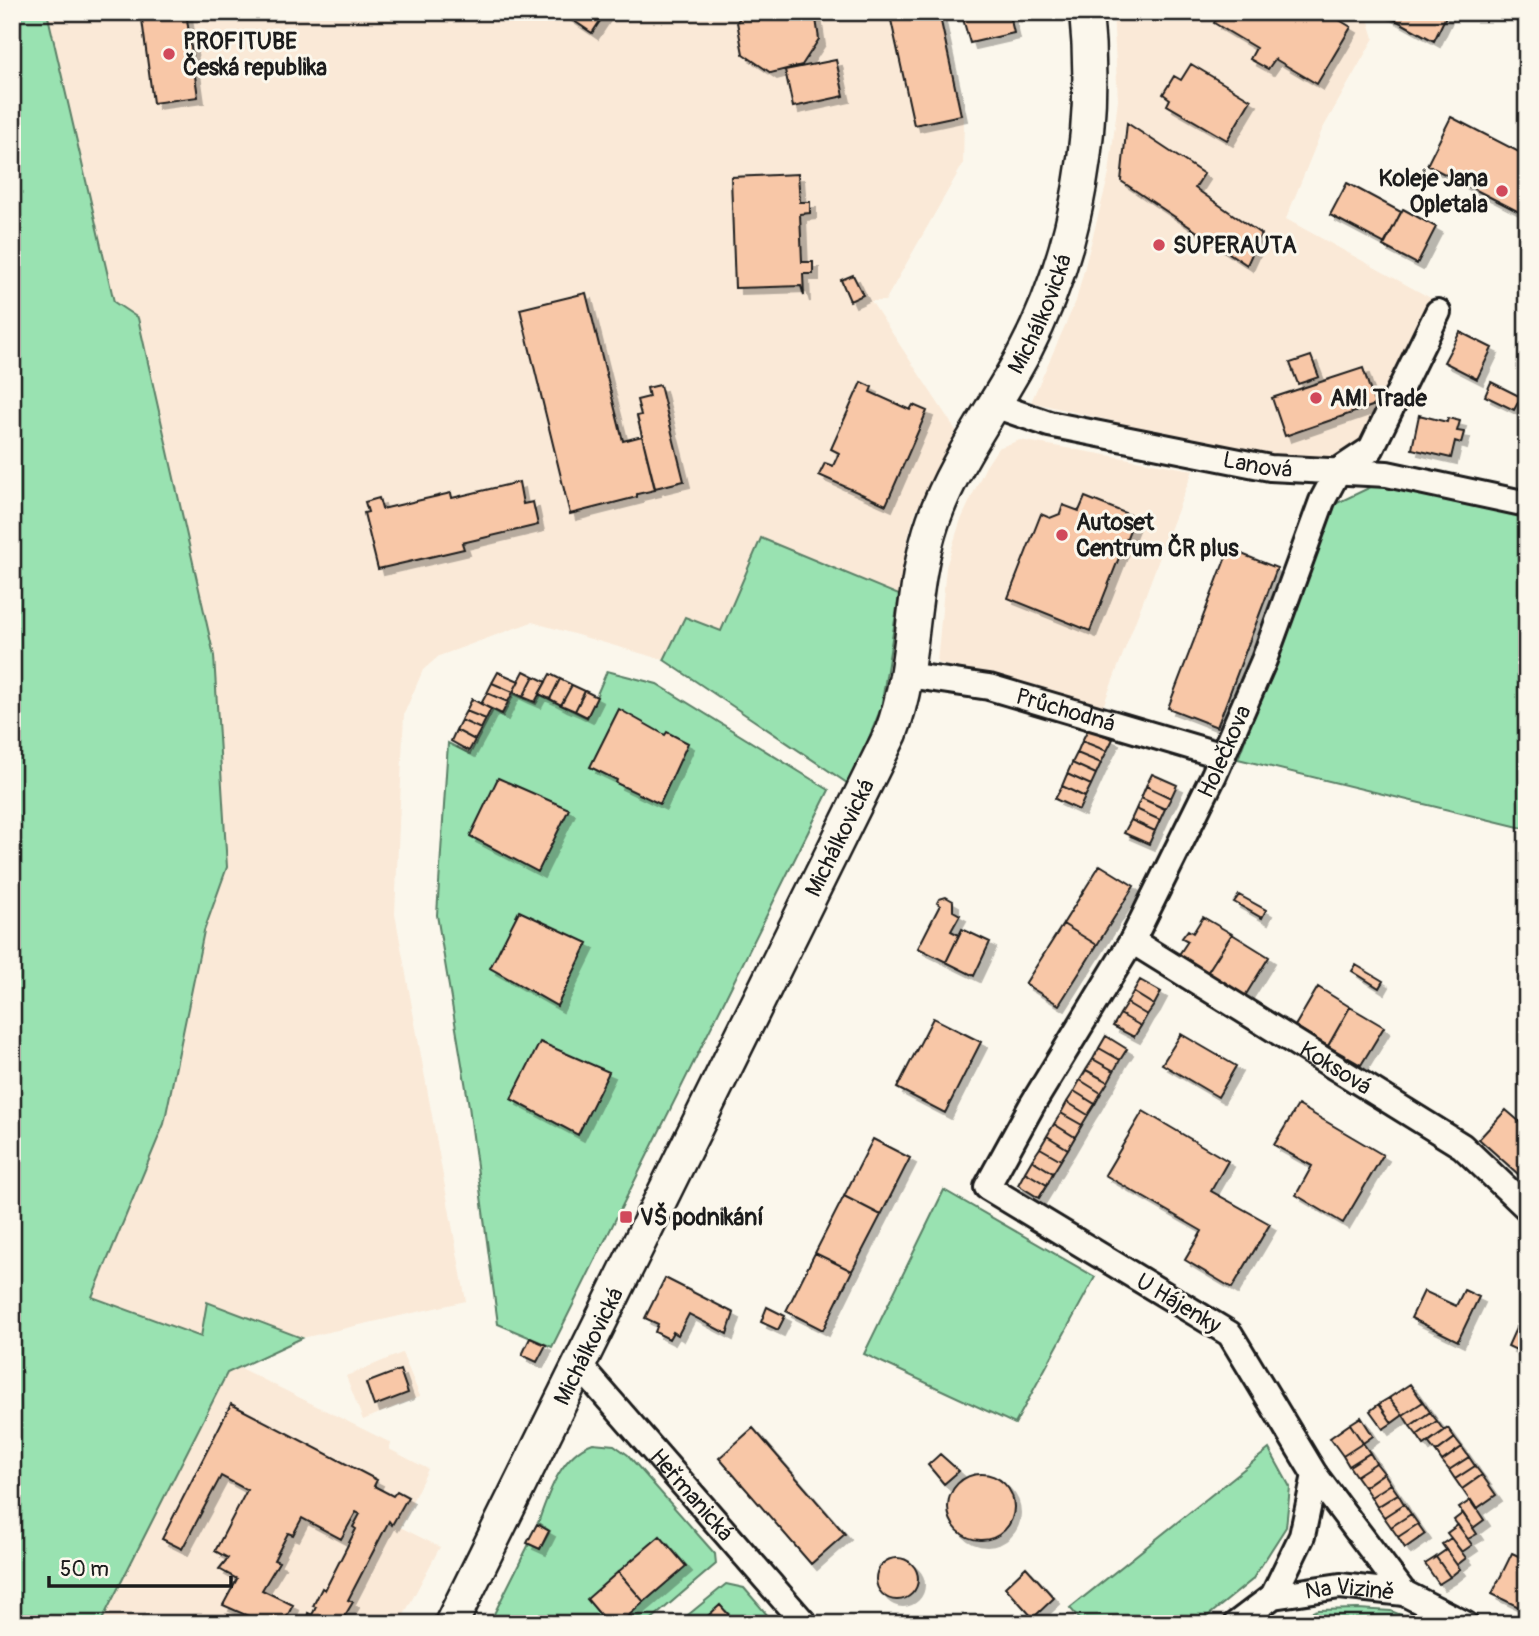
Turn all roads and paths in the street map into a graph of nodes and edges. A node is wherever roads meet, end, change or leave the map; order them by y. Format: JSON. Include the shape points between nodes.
{"nodes":[{"id":1,"x":1086,"y":12,"type":"edge"},
{"id":2,"x":1438,"y":312,"type":"dead end"},
{"id":3,"x":994,"y":405,"type":"junction"},
{"id":4,"x":1338,"y":471,"type":"junction"},
{"id":5,"x":1527,"y":504,"type":"edge"},
{"id":6,"x":907,"y":675,"type":"junction"},
{"id":7,"x":1223,"y":756,"type":"junction"},
{"id":8,"x":1132,"y":941,"type":"junction"},
{"id":9,"x":987,"y":1187,"type":"joint"},
{"id":10,"x":1527,"y":1208,"type":"edge"},
{"id":11,"x":579,"y":1365,"type":"junction"},
{"id":12,"x":1315,"y":1475,"type":"junction"},
{"id":13,"x":1404,"y":1593,"type":"junction"},
{"id":14,"x":1273,"y":1596,"type":"junction"},
{"id":15,"x":451,"y":1624,"type":"edge"},
{"id":16,"x":805,"y":1624,"type":"edge"},
{"id":17,"x":1236,"y":1624,"type":"edge"},
{"id":18,"x":1465,"y":1624,"type":"edge"}],
"edges":[{"from":1,"to":3,"type":"street","name":"Michálkovická","via":[[1090,103],[1079,189],[1045,309]]},
{"from":2,"to":4,"type":"street","name":"Holečkova","via":[[1371,449]]},
{"from":3,"to":4,"type":"street","name":"Lanová","via":[[1049,424],[1269,468]]},
{"from":3,"to":6,"type":"street","name":"Michálkovická","via":[[934,519],[920,572]]},
{"from":4,"to":5,"type":"street","name":"Lanová","via":[[1387,474]]},
{"from":4,"to":7,"type":"street","name":"Holečkova","via":[[1322,501]]},
{"from":6,"to":7,"type":"street","name":"Průchodná","via":[[989,687]]},
{"from":6,"to":11,"type":"street","name":"Michálkovická","via":[[885,749]]},
{"from":7,"to":8,"type":"street","name":"Holečkova"},
{"from":8,"to":9,"type":"street","name":"Holečkova"},
{"from":8,"to":10,"type":"street","name":"Koksová","via":[[1462,1146]]},
{"from":9,"to":12,"type":"street","name":"U Hájenky","via":[[1230,1334]]},
{"from":11,"to":15,"type":"street","name":"Michálkovická"},
{"from":11,"to":16,"type":"street","name":"Heřmanická"},
{"from":12,"to":13,"type":"street","name":"U Hájenky"},
{"from":12,"to":14,"type":"street","via":[[1302,1536]]},
{"from":13,"to":14,"type":"street","name":"Na Vizině","via":[[1340,1586]]},
{"from":13,"to":18,"type":"street","name":"Na Vizině"},
{"from":14,"to":17,"type":"street","name":"Na Vizině"}]}
